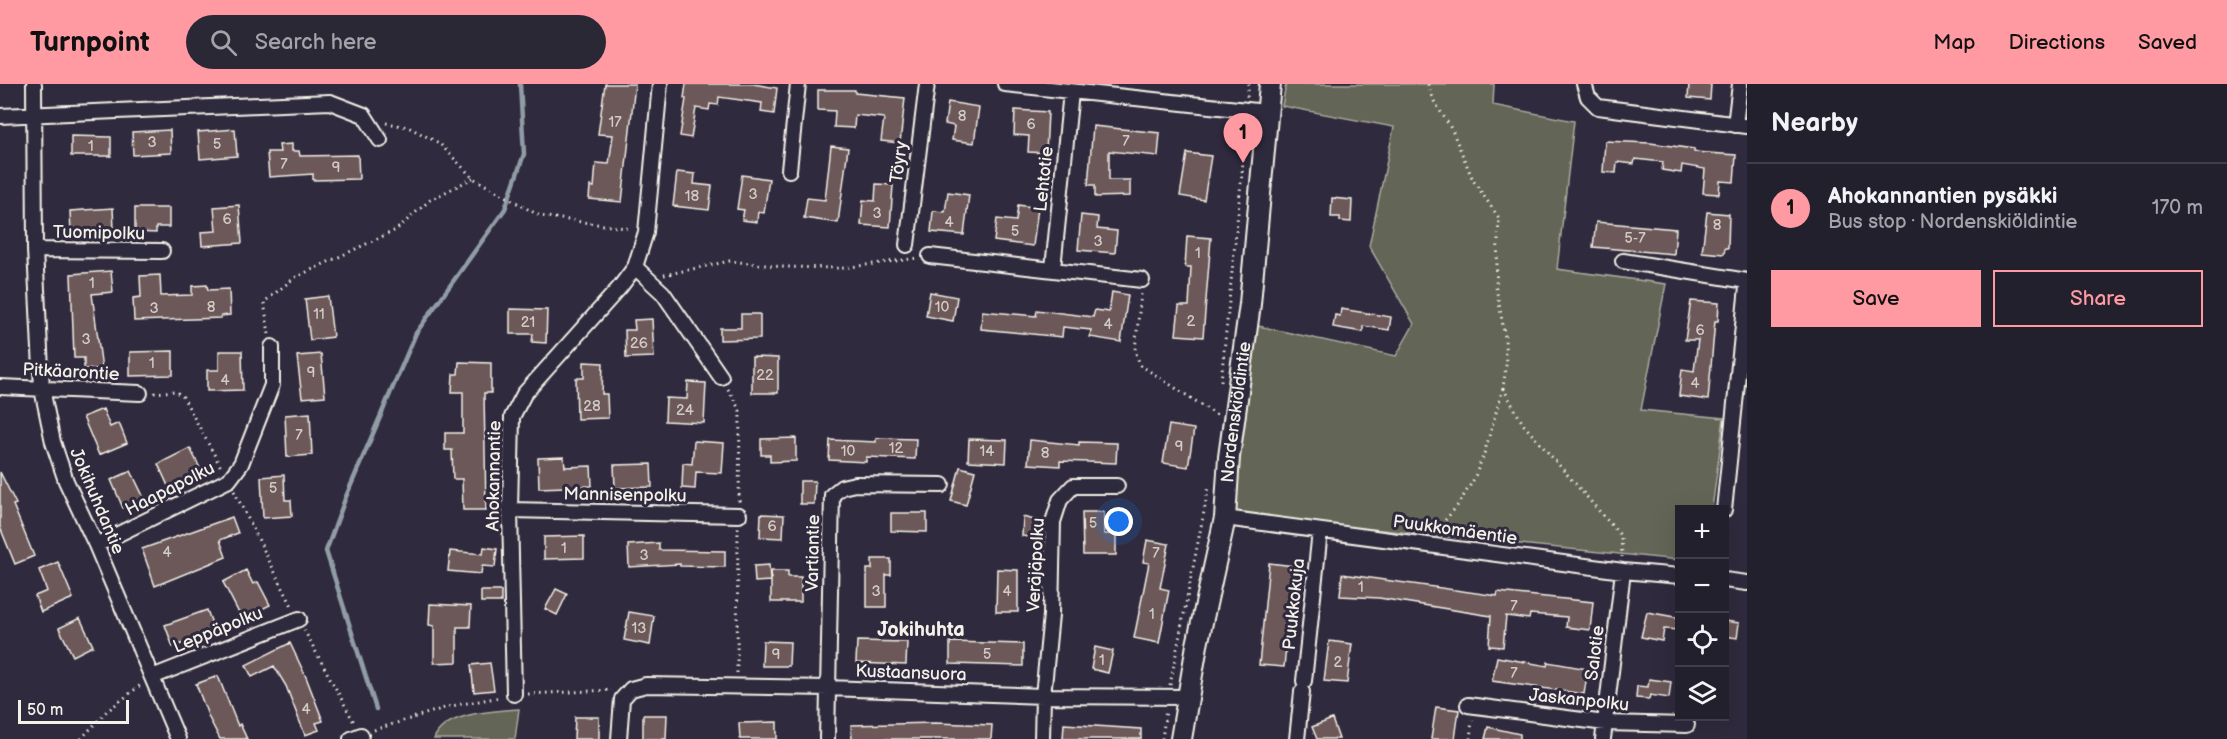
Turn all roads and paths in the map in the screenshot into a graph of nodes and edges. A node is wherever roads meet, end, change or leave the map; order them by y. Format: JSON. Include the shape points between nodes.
{"nodes":[{"id":1,"x":34,"y":84,"type":"edge"},
{"id":2,"x":660,"y":84,"type":"edge"},
{"id":3,"x":798,"y":84,"type":"edge"},
{"id":4,"x":927,"y":84,"type":"edge"},
{"id":5,"x":1005,"y":84,"type":"edge"},
{"id":6,"x":1249,"y":84,"type":"edge"},
{"id":7,"x":1270,"y":84,"type":"edge"},
{"id":8,"x":1428,"y":84,"type":"edge"},
{"id":9,"x":1740,"y":84,"type":"edge"},
{"id":10,"x":1108,"y":90,"type":"edge"},
{"id":11,"x":1586,"y":91,"type":"edge"},
{"id":12,"x":1071,"y":92,"type":"junction"},
{"id":13,"x":1245,"y":110,"type":"junction"},
{"id":14,"x":1266,"y":112,"type":"junction"},
{"id":15,"x":35,"y":114,"type":"junction"},
{"id":16,"x":0,"y":116,"type":"edge"},
{"id":17,"x":367,"y":120,"type":"junction"},
{"id":18,"x":1741,"y":126,"type":"edge"},
{"id":19,"x":380,"y":141,"type":"dead end"},
{"id":20,"x":789,"y":170,"type":"dead end"},
{"id":21,"x":473,"y":178,"type":"junction"},
{"id":22,"x":646,"y":232,"type":"junction"},
{"id":23,"x":907,"y":245,"type":"dead end"},
{"id":24,"x":35,"y":250,"type":"junction"},
{"id":25,"x":162,"y":252,"type":"dead end"},
{"id":26,"x":930,"y":256,"type":"joint"},
{"id":27,"x":1623,"y":261,"type":"dead end"},
{"id":28,"x":635,"y":267,"type":"junction"},
{"id":29,"x":1053,"y":268,"type":"junction"},
{"id":30,"x":651,"y":280,"type":"junction"},
{"id":31,"x":1142,"y":280,"type":"joint"},
{"id":32,"x":1747,"y":281,"type":"edge"},
{"id":33,"x":1747,"y":287,"type":"edge"},
{"id":34,"x":272,"y":347,"type":"joint"},
{"id":35,"x":721,"y":377,"type":"dead end"},
{"id":36,"x":0,"y":387,"type":"edge"},
{"id":37,"x":1220,"y":388,"type":"dead end"},
{"id":38,"x":1503,"y":388,"type":"junction"},
{"id":39,"x":42,"y":389,"type":"junction"},
{"id":40,"x":140,"y":393,"type":"joint"},
{"id":41,"x":1218,"y":406,"type":"dead end"},
{"id":42,"x":1217,"y":415,"type":"junction"},
{"id":43,"x":1216,"y":425,"type":"dead end"},
{"id":44,"x":1210,"y":479,"type":"dead end"},
{"id":45,"x":229,"y":480,"type":"junction"},
{"id":46,"x":942,"y":484,"type":"dead end"},
{"id":47,"x":1117,"y":486,"type":"dead end"},
{"id":48,"x":1725,"y":505,"type":"edge"},
{"id":49,"x":510,"y":510,"type":"junction"},
{"id":50,"x":739,"y":515,"type":"dead end"},
{"id":51,"x":1226,"y":518,"type":"junction"},
{"id":52,"x":1320,"y":531,"type":"junction"},
{"id":53,"x":1422,"y":544,"type":"junction"},
{"id":54,"x":96,"y":545,"type":"junction"},
{"id":55,"x":1623,"y":571,"type":"junction"},
{"id":56,"x":1675,"y":576,"type":"edge"},
{"id":57,"x":1729,"y":581,"type":"edge"},
{"id":58,"x":1747,"y":583,"type":"edge"},
{"id":59,"x":299,"y":619,"type":"junction"},
{"id":60,"x":149,"y":679,"type":"junction"},
{"id":61,"x":828,"y":688,"type":"junction"},
{"id":62,"x":514,"y":694,"type":"dead end"},
{"id":63,"x":1043,"y":696,"type":"junction"},
{"id":64,"x":1168,"y":697,"type":"junction"},
{"id":65,"x":1190,"y":697,"type":"junction"},
{"id":66,"x":1471,"y":706,"type":"joint"},
{"id":67,"x":397,"y":721,"type":"dead end"},
{"id":68,"x":1605,"y":723,"type":"junction"},
{"id":69,"x":1687,"y":725,"type":"dead end"},
{"id":70,"x":374,"y":730,"type":"dead end"},
{"id":71,"x":356,"y":737,"type":"edge"},
{"id":72,"x":81,"y":739,"type":"edge"},
{"id":73,"x":178,"y":739,"type":"edge"},
{"id":74,"x":619,"y":739,"type":"edge"},
{"id":75,"x":827,"y":739,"type":"edge"},
{"id":76,"x":1042,"y":739,"type":"edge"},
{"id":77,"x":1162,"y":739,"type":"edge"},
{"id":78,"x":1181,"y":739,"type":"edge"},
{"id":79,"x":1297,"y":739,"type":"edge"},
{"id":80,"x":1470,"y":739,"type":"edge"},
{"id":81,"x":1603,"y":739,"type":"edge"}],
"edges":[{"from":1,"to":15,"type":"street","name":"Jokihuhdantie"},
{"from":2,"to":22,"type":"street","name":"Ahokannantie"},
{"from":3,"to":20,"type":"street"},
{"from":4,"to":23,"type":"street","name":"Töyry"},
{"from":5,"to":12,"type":"street"},
{"from":6,"to":13,"type":"path"},
{"from":7,"to":14,"type":"main road","name":"Nordenskiöldintie"},
{"from":8,"to":38,"type":"path","via":[[1473,180],[1499,218],[1496,287],[1505,337]]},
{"from":9,"to":18,"type":"street"},
{"from":10,"to":12,"type":"street"},
{"from":10,"to":13,"type":"street"},
{"from":11,"to":18,"type":"street","via":[[1598,107]]},
{"from":12,"to":29,"type":"street","name":"Lehtotie"},
{"from":13,"to":14,"type":"street"},
{"from":13,"to":37,"type":"path"},
{"from":14,"to":51,"type":"main road","name":"Nordenskiöldintie"},
{"from":15,"to":16,"type":"street"},
{"from":15,"to":17,"type":"street","via":[[330,102],[364,115]]},
{"from":15,"to":24,"type":"street","name":"Jokihuhdantie"},
{"from":17,"to":19,"type":"street"},
{"from":17,"to":21,"type":"path","via":[[408,127],[439,143]]},
{"from":21,"to":22,"type":"path","via":[[540,216]]},
{"from":21,"to":34,"type":"path","via":[[430,201],[396,230],[294,278],[264,302]]},
{"from":22,"to":28,"type":"street","name":"Ahokannantie"},
{"from":24,"to":25,"type":"street","name":"Tuomipolku"},
{"from":24,"to":39,"type":"street","name":"Jokihuhdantie"},
{"from":26,"to":29,"type":"street"},
{"from":26,"to":30,"type":"path","via":[[843,268],[730,261],[675,271]]},
{"from":27,"to":32,"type":"street"},
{"from":28,"to":30,"type":"street"},
{"from":28,"to":49,"type":"street","name":"Ahokannantie","via":[[524,394],[512,417]]},
{"from":29,"to":31,"type":"street"},
{"from":30,"to":35,"type":"street"},
{"from":31,"to":42,"type":"path","via":[[1135,350],[1140,365]]},
{"from":33,"to":48,"type":"street"},
{"from":34,"to":45,"type":"street","name":"Haapapolku","via":[[272,386],[241,464]]},
{"from":36,"to":39,"type":"street","name":"Pitkäarontie"},
{"from":38,"to":53,"type":"path","via":[[1474,479],[1443,526]]},
{"from":38,"to":55,"type":"path","via":[[1523,424],[1621,536]]},
{"from":39,"to":40,"type":"street","name":"Pitkäarontie"},
{"from":39,"to":54,"type":"street","name":"Jokihuhdantie","via":[[66,481]]},
{"from":40,"to":45,"type":"path","via":[[175,391],[183,397]]},
{"from":41,"to":42,"type":"path"},
{"from":42,"to":43,"type":"path"},
{"from":44,"to":64,"type":"path"},
{"from":45,"to":54,"type":"street","name":"Haapapolku"},
{"from":45,"to":59,"type":"path"},
{"from":46,"to":61,"type":"street","name":"Vartiantie","via":[[855,484],[832,495]]},
{"from":47,"to":63,"type":"street","name":"Veräjäpolku","via":[[1073,486],[1060,500],[1053,522],[1052,615]]},
{"from":49,"to":50,"type":"street","name":"Mannisenpolku"},
{"from":49,"to":62,"type":"street","name":"Ahokannantie"},
{"from":51,"to":52,"type":"street","name":"Puukkomäentie"},
{"from":51,"to":65,"type":"main road","name":"Nordenskiöldintie","via":[[1197,645]]},
{"from":52,"to":53,"type":"street","name":"Puukkomäentie"},
{"from":52,"to":79,"type":"street","name":"Puukkokuja"},
{"from":53,"to":55,"type":"street","name":"Puukkomäentie"},
{"from":54,"to":60,"type":"street","name":"Jokihuhdantie"},
{"from":55,"to":56,"type":"street","name":"Puukkomäentie"},
{"from":55,"to":68,"type":"street","name":"Salotie"},
{"from":57,"to":58,"type":"street"},
{"from":59,"to":60,"type":"street","name":"Leppäpolku"},
{"from":59,"to":71,"type":"path"},
{"from":60,"to":72,"type":"path","via":[[106,712]]},
{"from":60,"to":73,"type":"street","name":"Jokihuhdantie"},
{"from":61,"to":63,"type":"street","name":"Kustaansuora"},
{"from":61,"to":74,"type":"street","name":"Kustaansuora","via":[[646,685],[631,690],[622,699]]},
{"from":61,"to":75,"type":"street"},
{"from":63,"to":64,"type":"street","name":"Kustaansuora"},
{"from":63,"to":76,"type":"street","name":"Veräjäpolku"},
{"from":64,"to":65,"type":"street","name":"Kustaansuora"},
{"from":64,"to":77,"type":"path"},
{"from":65,"to":78,"type":"main road","name":"Nordenskiöldintie"},
{"from":66,"to":68,"type":"street","name":"Jaskanpolku"},
{"from":66,"to":80,"type":"path"},
{"from":67,"to":70,"type":"path"},
{"from":68,"to":69,"type":"street","name":"Jaskanpolku"},
{"from":68,"to":81,"type":"street","name":"Salotie"}]}
